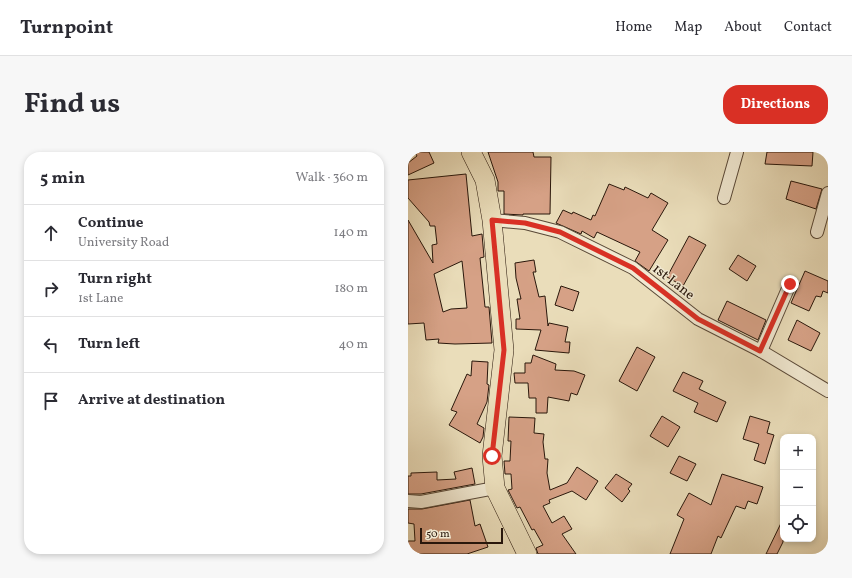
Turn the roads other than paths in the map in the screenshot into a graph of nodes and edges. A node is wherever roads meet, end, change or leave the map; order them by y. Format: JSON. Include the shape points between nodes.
{"nodes":[{"id":1,"x":471,"y":152,"type":"edge"},
{"id":2,"x":737,"y":152,"type":"edge"},
{"id":3,"x":828,"y":193,"type":"edge"},
{"id":4,"x":724,"y":198,"type":"dead end"},
{"id":5,"x":492,"y":220,"type":"junction"},
{"id":6,"x":818,"y":232,"type":"dead end"},
{"id":7,"x":790,"y":284,"type":"dead end"},
{"id":8,"x":760,"y":351,"type":"junction"},
{"id":9,"x":828,"y":391,"type":"edge"},
{"id":10,"x":495,"y":488,"type":"junction"},
{"id":11,"x":408,"y":501,"type":"edge"},
{"id":12,"x":527,"y":554,"type":"edge"}],
"edges":[{"from":1,"to":5,"type":"main road","via":[[485,180]]},
{"from":2,"to":4,"type":"street"},
{"from":3,"to":6,"type":"street"},
{"from":5,"to":8,"type":"street","name":"1st Lane","via":[[525,223],[560,232],[633,268],[698,319]]},
{"from":5,"to":10,"type":"main road","via":[[504,350],[492,456]]},
{"from":7,"to":8,"type":"street"},
{"from":8,"to":9,"type":"street","name":"1st Lane"},
{"from":10,"to":11,"type":"street","via":[[420,502]]},
{"from":10,"to":12,"type":"main road"}]}
